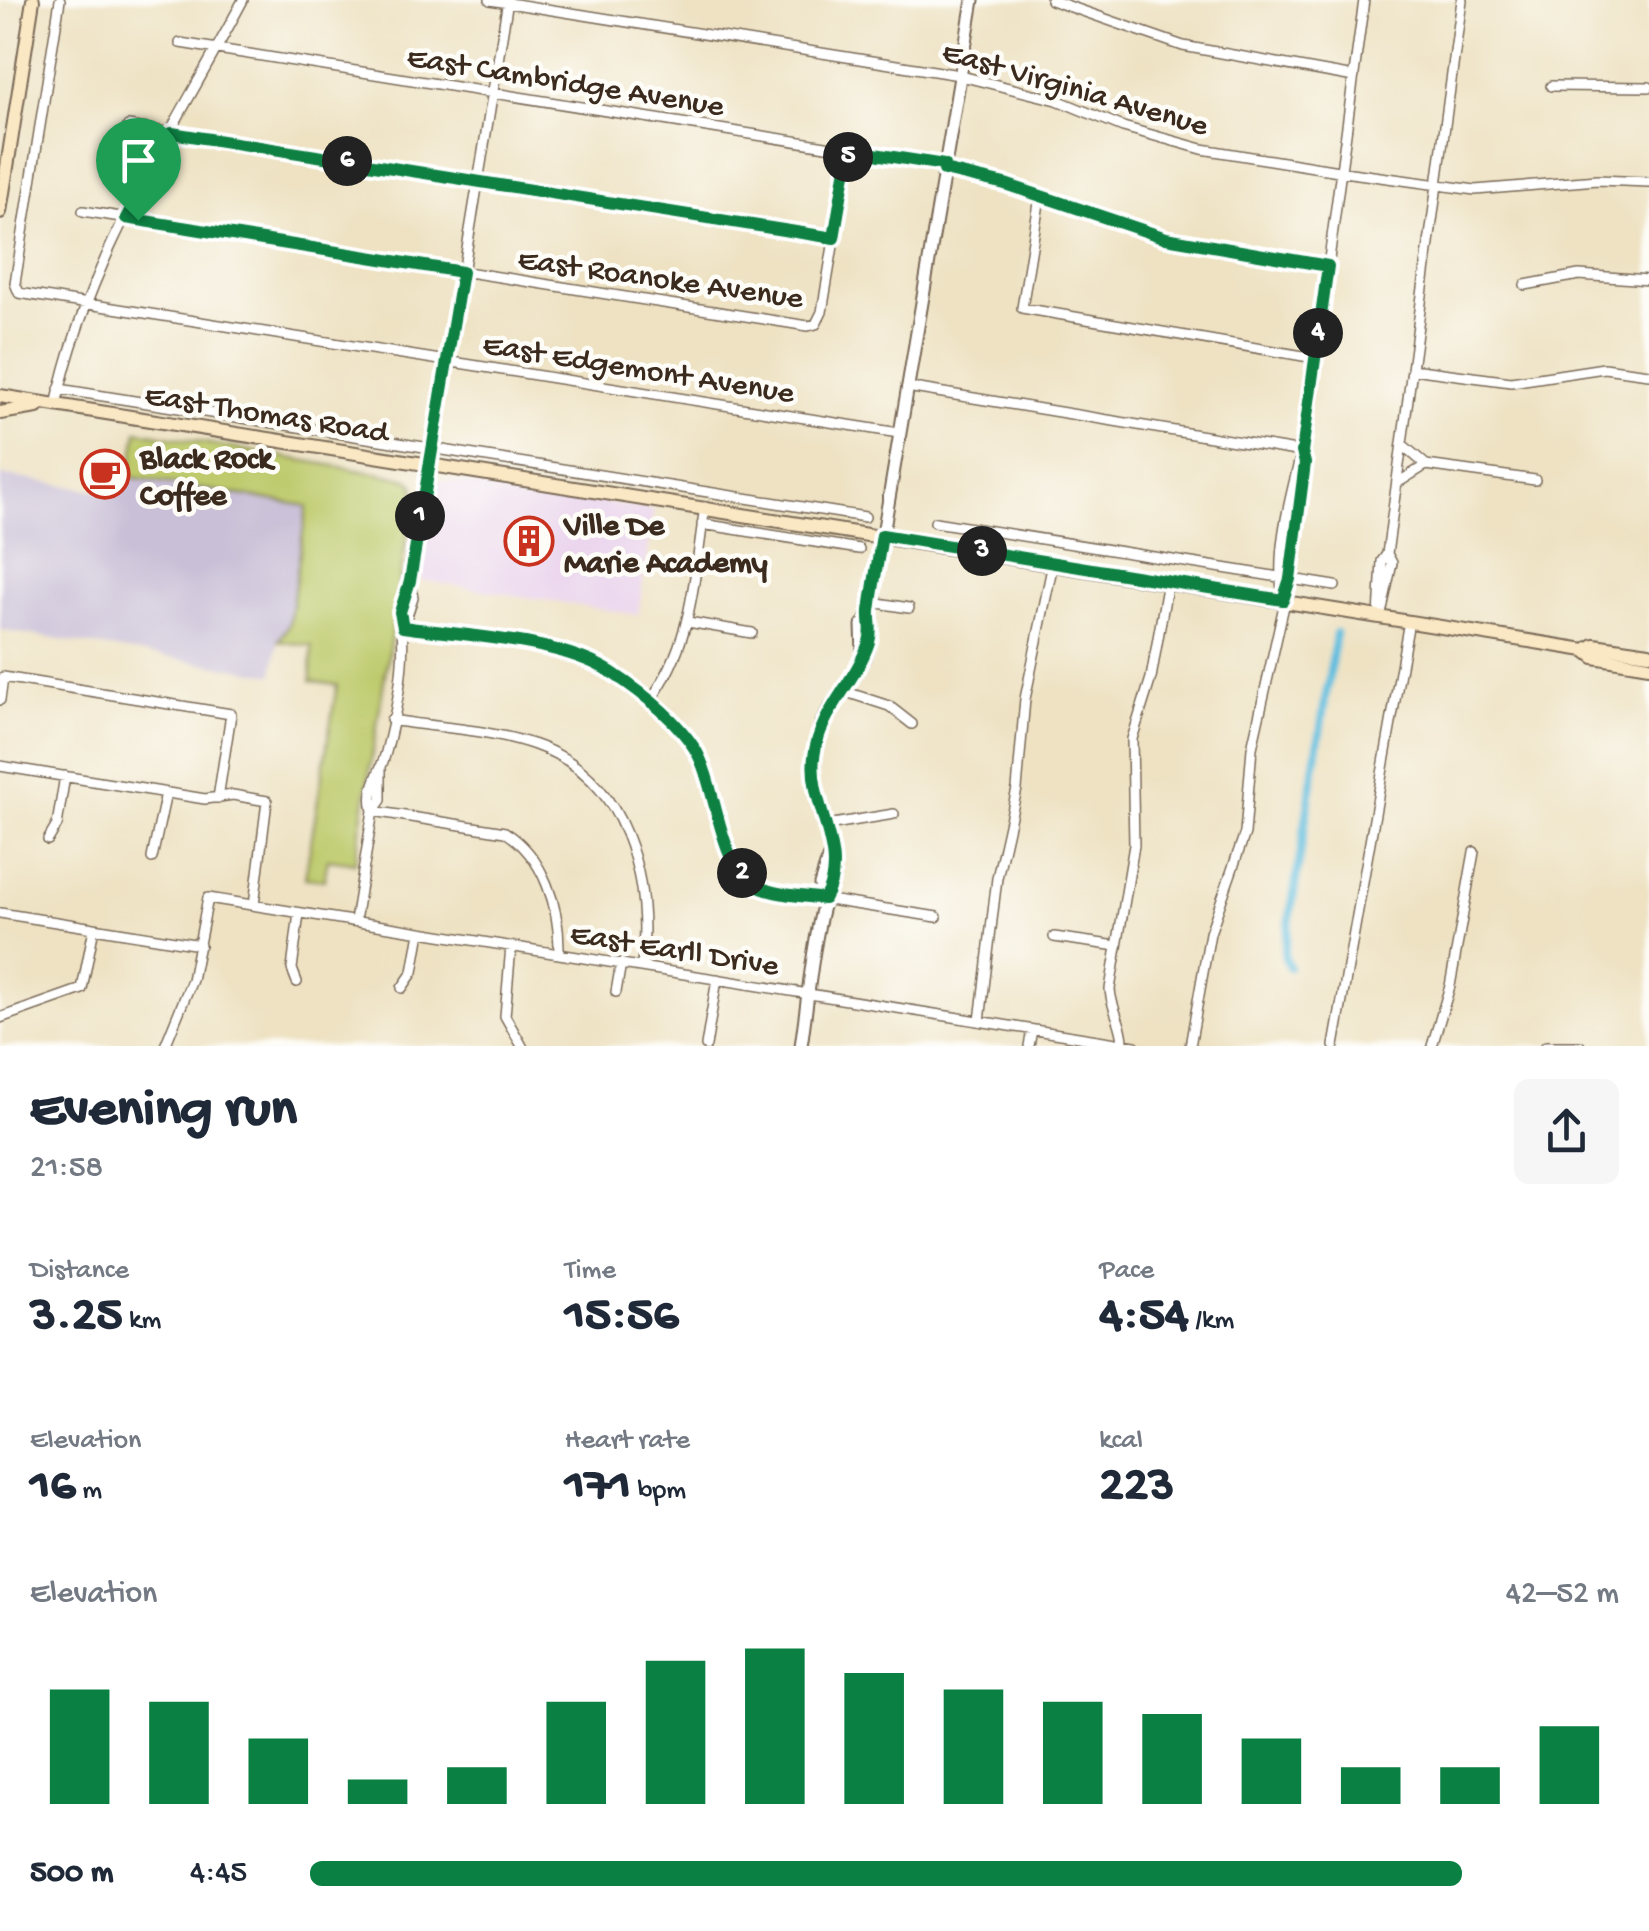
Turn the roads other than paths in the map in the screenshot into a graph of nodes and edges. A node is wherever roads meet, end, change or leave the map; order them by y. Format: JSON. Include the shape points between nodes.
{"nodes":[{"id":1,"x":33,"y":0,"type":"edge"},
{"id":2,"x":60,"y":0,"type":"edge"},
{"id":3,"x":243,"y":0,"type":"edge"},
{"id":4,"x":490,"y":0,"type":"edge"},
{"id":5,"x":972,"y":0,"type":"edge"},
{"id":6,"x":1051,"y":0,"type":"edge"},
{"id":7,"x":1364,"y":0,"type":"edge"},
{"id":8,"x":1462,"y":0,"type":"edge"},
{"id":9,"x":508,"y":1,"type":"edge"},
{"id":10,"x":180,"y":43,"type":"dead end"},
{"id":11,"x":217,"y":49,"type":"junction"},
{"id":12,"x":960,"y":76,"type":"junction"},
{"id":13,"x":1354,"y":77,"type":"junction"},
{"id":14,"x":1552,"y":86,"type":"dead end"},
{"id":15,"x":1649,"y":87,"type":"edge"},
{"id":16,"x":492,"y":93,"type":"junction"},
{"id":17,"x":128,"y":126,"type":"dead end"},
{"id":18,"x":172,"y":133,"type":"junction"},
{"id":19,"x":849,"y":150,"type":"junction"},
{"id":20,"x":944,"y":168,"type":"junction"},
{"id":21,"x":1342,"y":172,"type":"junction"},
{"id":22,"x":478,"y":182,"type":"junction"},
{"id":23,"x":1649,"y":182,"type":"edge"},
{"id":24,"x":1438,"y":186,"type":"junction"},
{"id":25,"x":1040,"y":197,"type":"junction"},
{"id":26,"x":83,"y":211,"type":"dead end"},
{"id":27,"x":0,"y":212,"type":"edge"},
{"id":28,"x":126,"y":218,"type":"junction"},
{"id":29,"x":834,"y":238,"type":"junction"},
{"id":30,"x":1328,"y":266,"type":"junction"},
{"id":31,"x":462,"y":272,"type":"junction"},
{"id":32,"x":1649,"y":280,"type":"edge"},
{"id":33,"x":1525,"y":285,"type":"dead end"},
{"id":34,"x":84,"y":304,"type":"junction"},
{"id":35,"x":1314,"y":358,"type":"junction"},
{"id":36,"x":448,"y":361,"type":"junction"},
{"id":37,"x":1412,"y":370,"type":"junction"},
{"id":38,"x":1649,"y":374,"type":"edge"},
{"id":39,"x":907,"y":387,"type":"junction"},
{"id":40,"x":59,"y":389,"type":"junction"},
{"id":41,"x":0,"y":396,"type":"edge"},
{"id":42,"x":56,"y":406,"type":"junction"},
{"id":43,"x":0,"y":413,"type":"edge"},
{"id":44,"x":899,"y":433,"type":"junction"},
{"id":45,"x":1403,"y":445,"type":"junction"},
{"id":46,"x":432,"y":449,"type":"junction"},
{"id":47,"x":1302,"y":452,"type":"junction"},
{"id":48,"x":429,"y":465,"type":"junction"},
{"id":49,"x":1426,"y":465,"type":"junction"},
{"id":50,"x":1535,"y":480,"type":"dead end"},
{"id":51,"x":1398,"y":483,"type":"junction"},
{"id":52,"x":705,"y":507,"type":"junction"},
{"id":53,"x":865,"y":517,"type":"dead end"},
{"id":54,"x":935,"y":522,"type":"dead end"},
{"id":55,"x":702,"y":524,"type":"junction"},
{"id":56,"x":1002,"y":532,"type":"junction"},
{"id":57,"x":882,"y":535,"type":"junction"},
{"id":58,"x":859,"y":549,"type":"dead end"},
{"id":59,"x":999,"y":554,"type":"junction"},
{"id":60,"x":1163,"y":558,"type":"junction"},
{"id":61,"x":1053,"y":562,"type":"junction"},
{"id":62,"x":1279,"y":577,"type":"junction"},
{"id":63,"x":1290,"y":579,"type":"junction"},
{"id":64,"x":1164,"y":581,"type":"junction"},
{"id":65,"x":1335,"y":586,"type":"dead end"},
{"id":66,"x":1283,"y":600,"type":"junction"},
{"id":67,"x":872,"y":602,"type":"junction"},
{"id":68,"x":910,"y":608,"type":"dead end"},
{"id":69,"x":1379,"y":617,"type":"junction"},
{"id":70,"x":688,"y":622,"type":"junction"},
{"id":71,"x":1409,"y":622,"type":"junction"},
{"id":72,"x":403,"y":627,"type":"junction"},
{"id":73,"x":752,"y":633,"type":"dead end"},
{"id":74,"x":1586,"y":650,"type":"junction"},
{"id":75,"x":1649,"y":653,"type":"edge"},
{"id":76,"x":1649,"y":666,"type":"edge"},
{"id":77,"x":846,"y":692,"type":"junction"},
{"id":78,"x":0,"y":700,"type":"edge"},
{"id":79,"x":649,"y":702,"type":"junction"},
{"id":80,"x":391,"y":720,"type":"junction"},
{"id":81,"x":912,"y":724,"type":"dead end"},
{"id":82,"x":1131,"y":748,"type":"junction"},
{"id":83,"x":1145,"y":750,"type":"dead end"},
{"id":84,"x":0,"y":766,"type":"edge"},
{"id":85,"x":65,"y":776,"type":"junction"},
{"id":86,"x":166,"y":793,"type":"junction"},
{"id":87,"x":218,"y":798,"type":"junction"},
{"id":88,"x":373,"y":811,"type":"junction"},
{"id":89,"x":894,"y":814,"type":"dead end"},
{"id":90,"x":827,"y":825,"type":"junction"},
{"id":91,"x":48,"y":840,"type":"dead end"},
{"id":92,"x":1119,"y":844,"type":"dead end"},
{"id":93,"x":1134,"y":845,"type":"junction"},
{"id":94,"x":1474,"y":852,"type":"dead end"},
{"id":95,"x":152,"y":858,"type":"dead end"},
{"id":96,"x":824,"y":899,"type":"junction"},
{"id":97,"x":254,"y":905,"type":"junction"},
{"id":98,"x":0,"y":913,"type":"edge"},
{"id":99,"x":300,"y":913,"type":"junction"},
{"id":100,"x":937,"y":917,"type":"dead end"},
{"id":101,"x":355,"y":921,"type":"junction"},
{"id":102,"x":94,"y":928,"type":"junction"},
{"id":103,"x":420,"y":932,"type":"junction"},
{"id":104,"x":1054,"y":936,"type":"dead end"},
{"id":105,"x":200,"y":945,"type":"junction"},
{"id":106,"x":511,"y":946,"type":"junction"},
{"id":107,"x":1117,"y":946,"type":"junction"},
{"id":108,"x":558,"y":953,"type":"junction"},
{"id":109,"x":621,"y":963,"type":"junction"},
{"id":110,"x":642,"y":966,"type":"junction"},
{"id":111,"x":717,"y":979,"type":"junction"},
{"id":112,"x":297,"y":982,"type":"dead end"},
{"id":113,"x":402,"y":988,"type":"dead end"},
{"id":114,"x":616,"y":992,"type":"dead end"},
{"id":115,"x":809,"y":994,"type":"junction"},
{"id":116,"x":0,"y":1018,"type":"edge"},
{"id":117,"x":980,"y":1021,"type":"junction"},
{"id":118,"x":1032,"y":1030,"type":"junction"},
{"id":119,"x":1127,"y":1045,"type":"edge"},
{"id":120,"x":165,"y":1046,"type":"edge"},
{"id":121,"x":522,"y":1046,"type":"edge"},
{"id":122,"x":706,"y":1046,"type":"edge"},
{"id":123,"x":801,"y":1046,"type":"edge"},
{"id":124,"x":1029,"y":1046,"type":"edge"},
{"id":125,"x":1190,"y":1046,"type":"edge"},
{"id":126,"x":1334,"y":1046,"type":"edge"},
{"id":127,"x":1432,"y":1046,"type":"edge"},
{"id":128,"x":1546,"y":1046,"type":"edge"},
{"id":129,"x":1580,"y":1046,"type":"edge"}],
"edges":[{"from":1,"to":27,"type":"main road"},
{"from":2,"to":34,"type":"street","name":"East Edgemont Avenue","via":[[16,290]]},
{"from":3,"to":11,"type":"street"},
{"from":4,"to":9,"type":"street","name":"East Virginia Avenue"},
{"from":5,"to":12,"type":"street"},
{"from":6,"to":13,"type":"street","via":[[1183,46]]},
{"from":7,"to":13,"type":"street"},
{"from":8,"to":24,"type":"street"},
{"from":9,"to":12,"type":"street","name":"East Virginia Avenue"},
{"from":9,"to":16,"type":"street"},
{"from":10,"to":11,"type":"street","name":"East Cambridge Avenue"},
{"from":11,"to":16,"type":"street","name":"East Cambridge Avenue"},
{"from":11,"to":18,"type":"street"},
{"from":12,"to":20,"type":"street"},
{"from":12,"to":21,"type":"street","name":"East Virginia Avenue","via":[[1057,100],[1176,142]]},
{"from":13,"to":21,"type":"street"},
{"from":14,"to":15,"type":"street"},
{"from":16,"to":19,"type":"street","name":"East Cambridge Avenue"},
{"from":16,"to":22,"type":"street"},
{"from":17,"to":18,"type":"street"},
{"from":18,"to":22,"type":"street"},
{"from":18,"to":28,"type":"street"},
{"from":19,"to":20,"type":"street","name":"East Cambridge Avenue"},
{"from":19,"to":29,"type":"street"},
{"from":20,"to":25,"type":"street","name":"East Cambridge Avenue"},
{"from":20,"to":39,"type":"street"},
{"from":21,"to":24,"type":"street","name":"East Virginia Avenue"},
{"from":21,"to":30,"type":"street"},
{"from":22,"to":29,"type":"street"},
{"from":22,"to":31,"type":"street"},
{"from":23,"to":24,"type":"street","name":"East Virginia Avenue","via":[[1570,181],[1500,191]]},
{"from":24,"to":37,"type":"street"},
{"from":25,"to":30,"type":"street","name":"East Cambridge Avenue","via":[[1166,238]]},
{"from":25,"to":35,"type":"street","via":[[1022,308]]},
{"from":26,"to":28,"type":"street","name":"East Roanoke Avenue"},
{"from":28,"to":31,"type":"street","name":"East Roanoke Avenue"},
{"from":28,"to":34,"type":"street"},
{"from":29,"to":31,"type":"street","name":"East Roanoke Avenue","via":[[816,324],[804,326]]},
{"from":30,"to":35,"type":"street"},
{"from":31,"to":36,"type":"street"},
{"from":32,"to":33,"type":"street","via":[[1580,275]]},
{"from":34,"to":36,"type":"street","name":"East Edgemont Avenue"},
{"from":34,"to":40,"type":"street"},
{"from":35,"to":47,"type":"street"},
{"from":36,"to":44,"type":"street","name":"East Edgemont Avenue"},
{"from":36,"to":46,"type":"street"},
{"from":37,"to":38,"type":"street","via":[[1512,382],[1604,368]]},
{"from":37,"to":45,"type":"street"},
{"from":39,"to":44,"type":"street"},
{"from":39,"to":47,"type":"street"},
{"from":40,"to":42,"type":"street"},
{"from":40,"to":46,"type":"street","name":"East Thomas Road"},
{"from":41,"to":42,"type":"main road","name":"East Thomas Road"},
{"from":42,"to":43,"type":"main road"},
{"from":42,"to":48,"type":"main road","name":"East Thomas Road"},
{"from":44,"to":57,"type":"street"},
{"from":45,"to":49,"type":"street"},
{"from":45,"to":51,"type":"street"},
{"from":46,"to":48,"type":"street"},
{"from":46,"to":53,"type":"street","name":"East Thomas Road"},
{"from":47,"to":62,"type":"street"},
{"from":47,"to":63,"type":"street"},
{"from":48,"to":52,"type":"main road","name":"East Thomas Road"},
{"from":48,"to":72,"type":"street","via":[[400,612]]},
{"from":49,"to":50,"type":"street"},
{"from":49,"to":51,"type":"street"},
{"from":51,"to":69,"type":"street","via":[[1387,554],[1392,564]]},
{"from":52,"to":55,"type":"street"},
{"from":52,"to":57,"type":"main road","name":"East Thomas Road"},
{"from":54,"to":56,"type":"street"},
{"from":55,"to":58,"type":"street"},
{"from":55,"to":70,"type":"street"},
{"from":56,"to":59,"type":"street"},
{"from":56,"to":60,"type":"street"},
{"from":57,"to":59,"type":"main road","name":"East Thomas Road"},
{"from":57,"to":67,"type":"street"},
{"from":59,"to":61,"type":"main road","name":"East Thomas Road"},
{"from":60,"to":62,"type":"street"},
{"from":60,"to":64,"type":"street"},
{"from":61,"to":64,"type":"main road","name":"East Thomas Road"},
{"from":61,"to":117,"type":"street","via":[[1025,699]]},
{"from":62,"to":63,"type":"street"},
{"from":62,"to":66,"type":"street"},
{"from":63,"to":65,"type":"street"},
{"from":63,"to":66,"type":"street"},
{"from":64,"to":66,"type":"main road","name":"East Thomas Road"},
{"from":64,"to":82,"type":"street","via":[[1152,678]]},
{"from":66,"to":69,"type":"main road","name":"East Thomas Road"},
{"from":66,"to":125,"type":"street","via":[[1252,748],[1246,833],[1210,934]]},
{"from":67,"to":68,"type":"street"},
{"from":67,"to":77,"type":"street","via":[[872,626]]},
{"from":69,"to":71,"type":"main road","name":"East Thomas Road"},
{"from":70,"to":73,"type":"street"},
{"from":70,"to":79,"type":"street","via":[[673,666]]},
{"from":71,"to":74,"type":"main road","name":"East Thomas Road"},
{"from":71,"to":126,"type":"street"},
{"from":72,"to":79,"type":"street","via":[[568,653],[615,675]]},
{"from":72,"to":80,"type":"street"},
{"from":74,"to":75,"type":"main road","name":"East Thomas Road","via":[[1594,644]]},
{"from":74,"to":76,"type":"main road","name":"East Thomas Road","via":[[1594,658]]},
{"from":77,"to":81,"type":"street","via":[[890,706]]},
{"from":77,"to":90,"type":"street","via":[[824,719],[814,758],[814,788]]},
{"from":78,"to":87,"type":"street","via":[[3,677],[231,714]]},
{"from":79,"to":96,"type":"street","via":[[697,752],[735,862],[749,881]]},
{"from":80,"to":88,"type":"street"},
{"from":80,"to":110,"type":"street","via":[[522,740],[590,778],[622,822],[639,870],[647,919]]},
{"from":82,"to":83,"type":"street"},
{"from":82,"to":93,"type":"street"},
{"from":84,"to":85,"type":"street"},
{"from":85,"to":86,"type":"street"},
{"from":85,"to":91,"type":"street"},
{"from":86,"to":87,"type":"street"},
{"from":86,"to":95,"type":"street"},
{"from":87,"to":97,"type":"street","via":[[267,801]]},
{"from":88,"to":101,"type":"street"},
{"from":88,"to":108,"type":"street","via":[[504,832],[521,842],[536,858],[556,915]]},
{"from":89,"to":90,"type":"street"},
{"from":90,"to":96,"type":"street","via":[[833,874]]},
{"from":92,"to":93,"type":"street"},
{"from":93,"to":107,"type":"street"},
{"from":94,"to":127,"type":"street"},
{"from":96,"to":100,"type":"street"},
{"from":96,"to":115,"type":"street"},
{"from":97,"to":99,"type":"street","name":"East Earll Drive"},
{"from":97,"to":105,"type":"street","name":"East Earll Drive","via":[[208,898]]},
{"from":98,"to":102,"type":"street"},
{"from":99,"to":101,"type":"street","name":"East Earll Drive"},
{"from":99,"to":112,"type":"street","via":[[292,969]]},
{"from":101,"to":103,"type":"street","name":"East Earll Drive"},
{"from":102,"to":105,"type":"street"},
{"from":102,"to":116,"type":"street","via":[[82,988]]},
{"from":103,"to":106,"type":"street","name":"East Earll Drive"},
{"from":103,"to":113,"type":"street","via":[[413,972]]},
{"from":104,"to":107,"type":"street"},
{"from":105,"to":120,"type":"street"},
{"from":106,"to":108,"type":"street","name":"East Earll Drive"},
{"from":106,"to":121,"type":"street","via":[[505,1016]]},
{"from":107,"to":119,"type":"street","via":[[1111,1001]]},
{"from":108,"to":109,"type":"street","name":"East Earll Drive"},
{"from":109,"to":110,"type":"street","name":"East Earll Drive"},
{"from":109,"to":114,"type":"street"},
{"from":110,"to":111,"type":"street","name":"East Earll Drive"},
{"from":111,"to":115,"type":"street","name":"East Earll Drive"},
{"from":111,"to":122,"type":"street"},
{"from":115,"to":117,"type":"street","name":"East Earll Drive"},
{"from":115,"to":123,"type":"street"},
{"from":117,"to":118,"type":"street","name":"East Earll Drive"},
{"from":118,"to":119,"type":"street","name":"East Earll Drive"},
{"from":118,"to":124,"type":"street"},
{"from":128,"to":129,"type":"street"}]}
